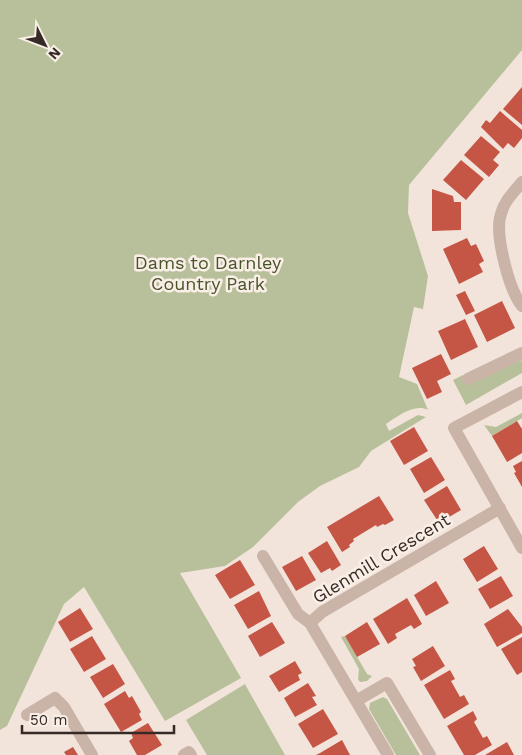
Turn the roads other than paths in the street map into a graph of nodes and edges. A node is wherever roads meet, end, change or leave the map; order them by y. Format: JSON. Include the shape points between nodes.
{"nodes":[{"id":1,"x":522,"y":182,"type":"edge"},
{"id":2,"x":522,"y":306,"type":"edge"},
{"id":3,"x":522,"y":353,"type":"edge"},
{"id":4,"x":468,"y":379,"type":"dead end"},
{"id":5,"x":522,"y":392,"type":"edge"},
{"id":6,"x":500,"y":508,"type":"junction"},
{"id":7,"x":522,"y":548,"type":"edge"},
{"id":8,"x":263,"y":556,"type":"dead end"},
{"id":9,"x":310,"y":623,"type":"junction"},
{"id":10,"x":356,"y":701,"type":"junction"},
{"id":11,"x":27,"y":715,"type":"dead end"},
{"id":12,"x":92,"y":755,"type":"edge"},
{"id":13,"x":184,"y":755,"type":"edge"},
{"id":14,"x":190,"y":755,"type":"edge"},
{"id":15,"x":388,"y":755,"type":"edge"},
{"id":16,"x":430,"y":755,"type":"edge"}],
"edges":[{"from":1,"to":2,"type":"street","via":[[506,202],[500,216],[507,276]]},
{"from":3,"to":4,"type":"street"},
{"from":5,"to":6,"type":"street","via":[[454,428]]},
{"from":6,"to":7,"type":"street"},
{"from":6,"to":9,"type":"street","name":"Glenmill Crescent","via":[[322,612]]},
{"from":8,"to":9,"type":"street","via":[[298,614]]},
{"from":9,"to":10,"type":"street","name":"Glenmill Crescent"},
{"from":10,"to":15,"type":"street","name":"Glenmill Crescent"},
{"from":10,"to":16,"type":"street","via":[[387,683]]},
{"from":11,"to":12,"type":"street","via":[[55,698],[64,707]]},
{"from":13,"to":14,"type":"street","via":[[189,752]]}]}
